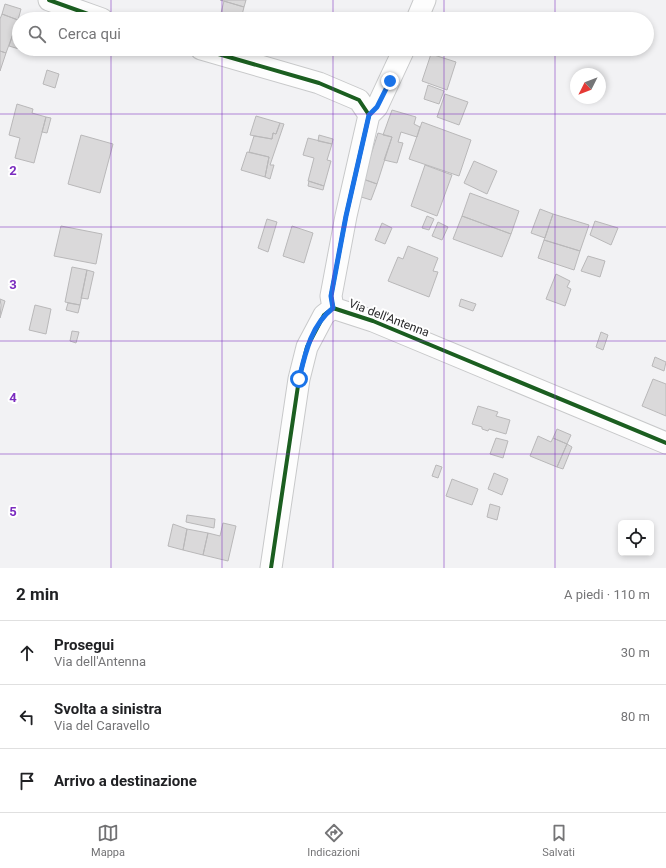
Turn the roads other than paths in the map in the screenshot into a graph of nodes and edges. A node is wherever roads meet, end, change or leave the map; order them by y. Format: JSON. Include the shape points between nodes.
{"nodes":[{"id":1,"x":49,"y":0,"type":"edge"},
{"id":2,"x":425,"y":0,"type":"edge"},
{"id":3,"x":82,"y":12,"type":"edge"},
{"id":4,"x":420,"y":12,"type":"edge"},
{"id":5,"x":225,"y":56,"type":"edge"},
{"id":6,"x":401,"y":56,"type":"edge"},
{"id":7,"x":369,"y":115,"type":"junction"},
{"id":8,"x":333,"y":308,"type":"junction"},
{"id":9,"x":666,"y":443,"type":"edge"},
{"id":10,"x":272,"y":568,"type":"edge"}],
"edges":[{"from":1,"to":3,"type":"street"},
{"from":2,"to":4,"type":"street"},
{"from":5,"to":7,"type":"street","via":[[319,83],[359,100]]},
{"from":6,"to":7,"type":"street","via":[[377,107]]},
{"from":7,"to":8,"type":"street","via":[[343,230],[331,296]]},
{"from":8,"to":9,"type":"street","name":"Via dell'Antenna","via":[[373,321]]},
{"from":8,"to":10,"type":"street","name":"Via dell'Antenna","via":[[324,315],[307,347],[300,373]]}]}
